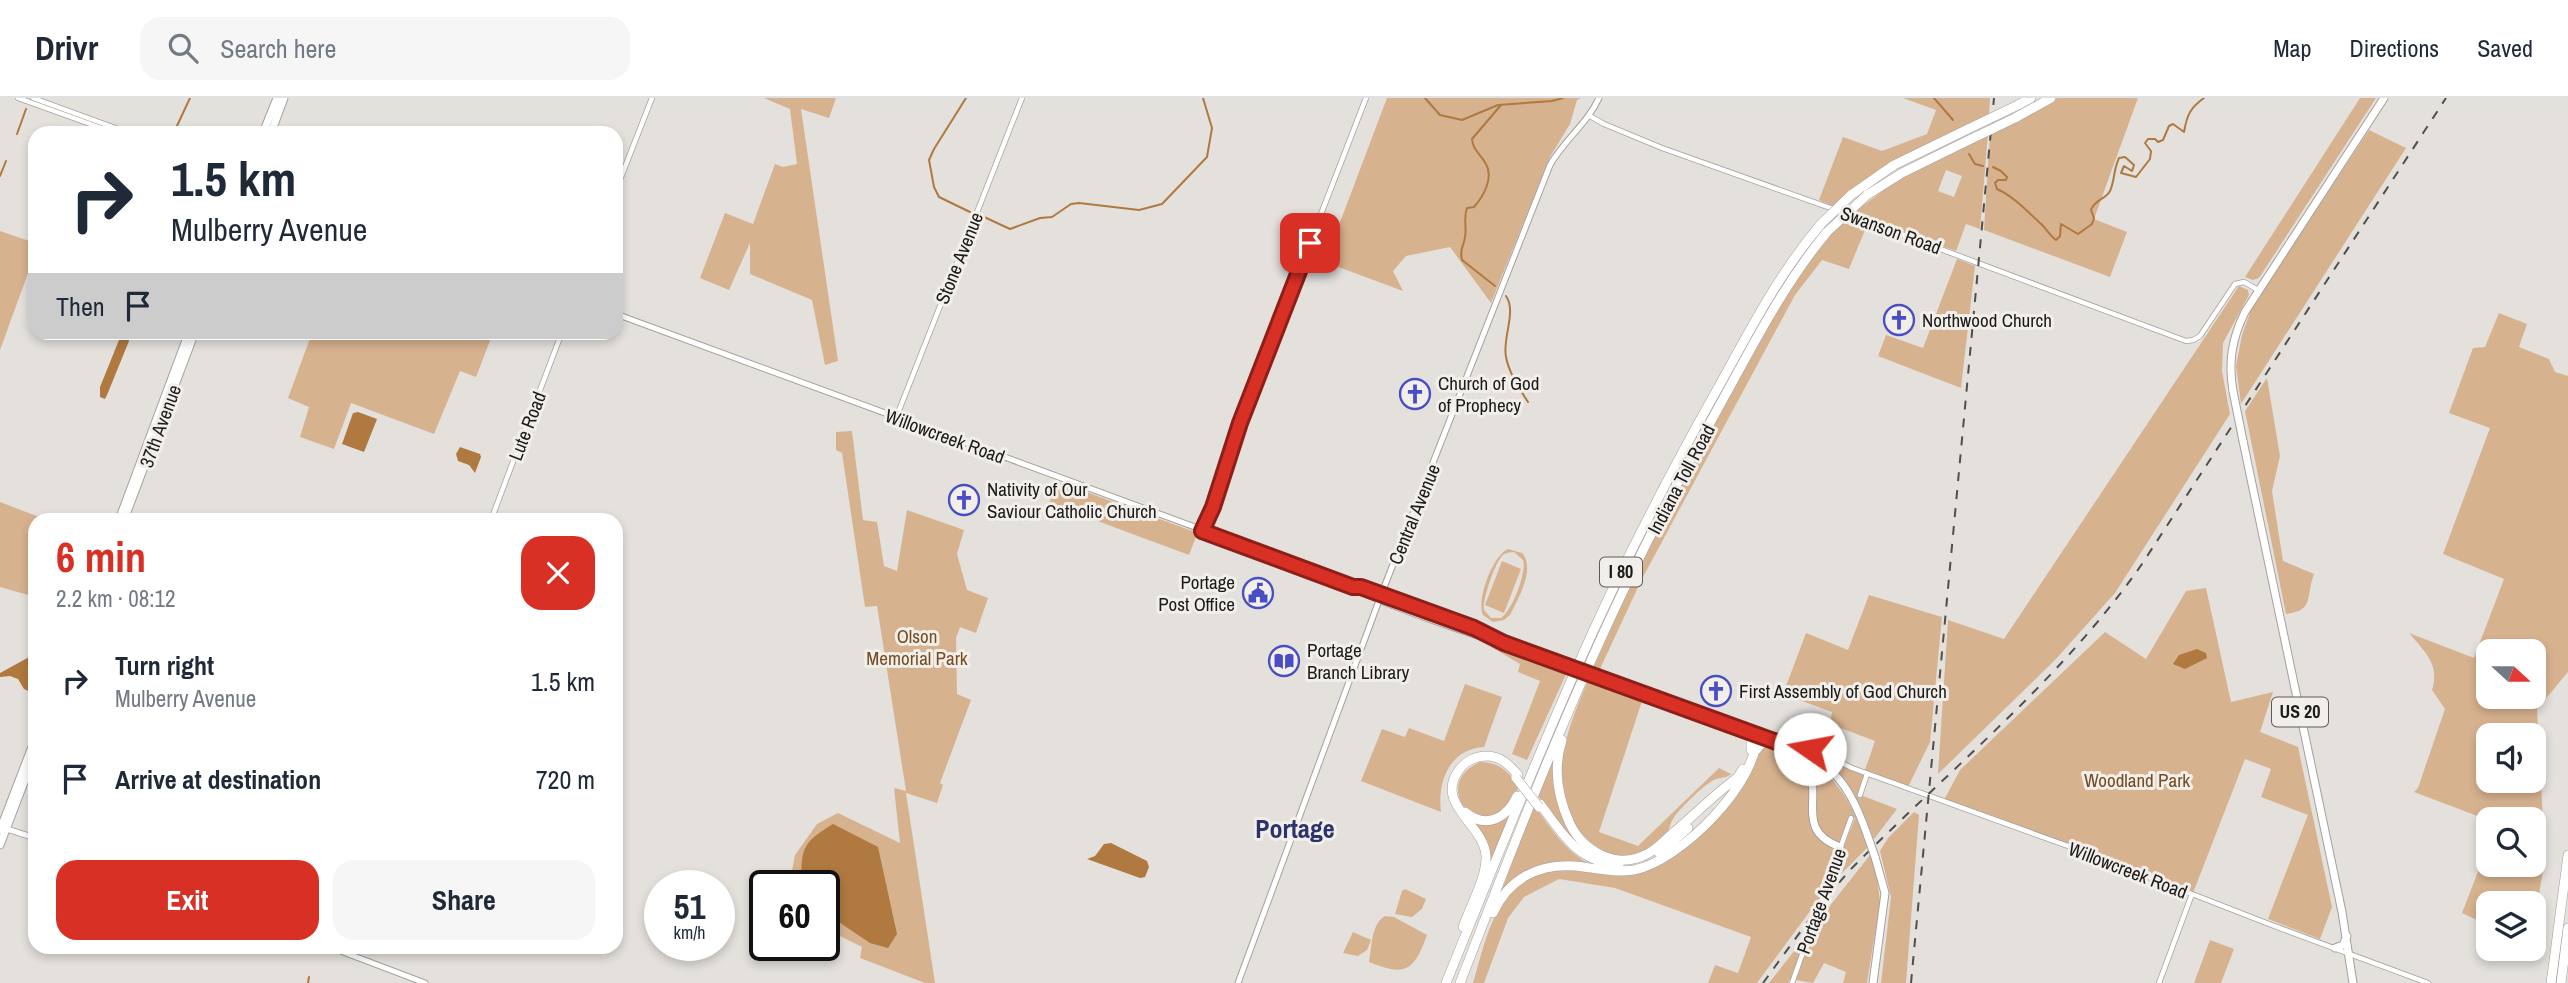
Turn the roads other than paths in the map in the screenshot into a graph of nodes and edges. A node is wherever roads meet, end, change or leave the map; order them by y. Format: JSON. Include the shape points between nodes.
{"nodes":[{"id":1,"x":18,"y":98,"type":"edge"},
{"id":2,"x":33,"y":98,"type":"edge"},
{"id":3,"x":277,"y":98,"type":"edge"},
{"id":4,"x":284,"y":98,"type":"edge"},
{"id":5,"x":652,"y":98,"type":"edge"},
{"id":6,"x":1022,"y":98,"type":"edge"},
{"id":7,"x":1366,"y":98,"type":"edge"},
{"id":8,"x":1599,"y":98,"type":"edge"},
{"id":9,"x":2031,"y":98,"type":"edge"},
{"id":10,"x":2051,"y":98,"type":"edge"},
{"id":11,"x":2384,"y":98,"type":"edge"},
{"id":12,"x":1590,"y":116,"type":"junction"},
{"id":13,"x":96,"y":126,"type":"edge"},
{"id":14,"x":110,"y":126,"type":"edge"},
{"id":15,"x":266,"y":126,"type":"edge"},
{"id":16,"x":274,"y":126,"type":"edge"},
{"id":17,"x":623,"y":172,"type":"edge"},
{"id":18,"x":1824,"y":228,"type":"junction"},
{"id":19,"x":2258,"y":290,"type":"junction"},
{"id":20,"x":623,"y":317,"type":"edge"},
{"id":21,"x":186,"y":340,"type":"edge"},
{"id":22,"x":192,"y":340,"type":"edge"},
{"id":23,"x":559,"y":340,"type":"edge"},
{"id":24,"x":896,"y":418,"type":"junction"},
{"id":25,"x":122,"y":513,"type":"edge"},
{"id":26,"x":127,"y":513,"type":"edge"},
{"id":27,"x":494,"y":513,"type":"edge"},
{"id":28,"x":1202,"y":531,"type":"junction"},
{"id":29,"x":1380,"y":598,"type":"junction"},
{"id":30,"x":1574,"y":698,"type":"junction"},
{"id":31,"x":1559,"y":709,"type":"junction"},
{"id":32,"x":1740,"y":728,"type":"junction"},
{"id":33,"x":1757,"y":735,"type":"junction"},
{"id":34,"x":1771,"y":740,"type":"junction"},
{"id":35,"x":1791,"y":747,"type":"junction"},
{"id":36,"x":1752,"y":753,"type":"junction"},
{"id":37,"x":1828,"y":756,"type":"joint"},
{"id":38,"x":28,"y":757,"type":"edge"},
{"id":39,"x":28,"y":769,"type":"edge"},
{"id":40,"x":1867,"y":774,"type":"junction"},
{"id":41,"x":1517,"y":776,"type":"junction"},
{"id":42,"x":1738,"y":777,"type":"junction"},
{"id":43,"x":1736,"y":789,"type":"junction"},
{"id":44,"x":1860,"y":795,"type":"tunnel mouth"},
{"id":45,"x":1539,"y":806,"type":"junction"},
{"id":46,"x":1851,"y":818,"type":"tunnel mouth"},
{"id":47,"x":2,"y":827,"type":"edge"},
{"id":48,"x":28,"y":836,"type":"edge"},
{"id":49,"x":0,"y":845,"type":"edge"},
{"id":50,"x":1840,"y":847,"type":"junction"},
{"id":51,"x":2568,"y":855,"type":"edge"},
{"id":52,"x":2192,"y":894,"type":"junction"},
{"id":53,"x":2568,"y":928,"type":"edge"},
{"id":54,"x":2347,"y":936,"type":"junction"},
{"id":55,"x":2335,"y":948,"type":"junction"},
{"id":56,"x":348,"y":954,"type":"edge"},
{"id":57,"x":2350,"y":954,"type":"junction"},
{"id":58,"x":1447,"y":980,"type":"edge"},
{"id":59,"x":1460,"y":982,"type":"edge"},
{"id":60,"x":425,"y":983,"type":"edge"},
{"id":61,"x":1238,"y":983,"type":"edge"},
{"id":62,"x":1792,"y":983,"type":"edge"},
{"id":63,"x":1873,"y":983,"type":"edge"},
{"id":64,"x":2159,"y":983,"type":"edge"},
{"id":65,"x":2353,"y":983,"type":"edge"},
{"id":66,"x":2428,"y":983,"type":"edge"},
{"id":67,"x":2551,"y":983,"type":"edge"},
{"id":68,"x":2561,"y":983,"type":"edge"}],
"edges":[{"from":1,"to":13,"type":"street"},
{"from":2,"to":14,"type":"street"},
{"from":3,"to":15,"type":"main road"},
{"from":4,"to":16,"type":"main road"},
{"from":5,"to":17,"type":"street"},
{"from":6,"to":24,"type":"street","name":"Stone Avenue"},
{"from":7,"to":28,"type":"street"},
{"from":8,"to":12,"type":"main road","name":"Central Avenue"},
{"from":9,"to":18,"type":"highway","name":"Indiana Toll Road","number":"I 80","bridge":true,"via":[[1894,165],[1851,195]]},
{"from":10,"to":18,"type":"highway","name":"Indiana Toll Road","number":"I 80","bridge":true,"via":[[1902,173]]},
{"from":11,"to":19,"type":"main road","number":"US 20"},
{"from":12,"to":19,"type":"street","name":"Swanson Road","via":[[1662,148],[2184,340],[2193,341],[2201,333],[2235,284],[2244,282]]},
{"from":12,"to":29,"type":"main road","name":"Central Avenue","via":[[1550,165]]},
{"from":18,"to":30,"type":"highway","name":"Indiana Toll Road","number":"I 80","via":[[1691,458]]},
{"from":18,"to":31,"type":"highway","name":"Indiana Toll Road","number":"I 80","via":[[1781,277],[1691,437],[1622,571]]},
{"from":19,"to":54,"type":"main road","number":"US 20","bridge":true,"via":[[2234,340],[2230,363],[2233,391]]},
{"from":20,"to":24,"type":"main road","name":"Willowcreek Road"},
{"from":21,"to":25,"type":"main road","name":"37th Avenue"},
{"from":22,"to":26,"type":"main road","name":"37th Avenue"},
{"from":23,"to":27,"type":"street","name":"Lute Road"},
{"from":24,"to":28,"type":"main road","name":"Willowcreek Road"},
{"from":28,"to":29,"type":"main road","name":"Willowcreek Road"},
{"from":29,"to":32,"type":"main road","name":"Willowcreek Road","bridge":true},
{"from":29,"to":61,"type":"main road","name":"Central Avenue"},
{"from":30,"to":42,"type":"highway","via":[[1559,749],[1558,780],[1570,824],[1582,841],[1604,857],[1626,860],[1646,855]]},
{"from":30,"to":59,"type":"highway","name":"Indiana Toll Road","number":"I 80"},
{"from":31,"to":41,"type":"highway","via":[[1509,811],[1492,821],[1479,820],[1467,815],[1457,800],[1457,779],[1474,761],[1499,762]]},
{"from":31,"to":58,"type":"highway","name":"Indiana Toll Road","number":"I 80"},
{"from":32,"to":33,"type":"main road","name":"Willowcreek Road"},
{"from":32,"to":36,"type":"highway","via":[[1751,739]]},
{"from":33,"to":34,"type":"main road","name":"Willowcreek Road"},
{"from":33,"to":36,"type":"highway"},
{"from":34,"to":35,"type":"main road","name":"Willowcreek Road"},
{"from":34,"to":36,"type":"highway"},
{"from":35,"to":37,"type":"main road"},
{"from":35,"to":50,"type":"main road","via":[[1810,769],[1819,835]]},
{"from":35,"to":63,"type":"main road","bridge":true,"via":[[1821,762],[1843,783],[1854,799],[1875,856],[1885,893]]},
{"from":36,"to":42,"type":"highway"},
{"from":36,"to":43,"type":"highway"},
{"from":37,"to":40,"type":"street","name":"Willowcreek Road"},
{"from":38,"to":47,"type":"main road"},
{"from":39,"to":47,"type":"main road"},
{"from":40,"to":44,"type":"street"},
{"from":40,"to":52,"type":"street","name":"Willowcreek Road"},
{"from":41,"to":45,"type":"highway","bridge":true},
{"from":41,"to":58,"type":"highway","via":[[1507,763],[1489,756],[1467,762],[1454,779],[1454,801],[1481,839],[1486,859]]},
{"from":42,"to":45,"type":"highway","via":[[1662,851],[1630,864],[1603,863],[1585,856]]},
{"from":43,"to":45,"type":"highway","via":[[1666,853],[1622,868],[1602,866],[1577,853]]},
{"from":43,"to":59,"type":"highway","via":[[1686,841],[1658,862],[1622,871],[1550,866],[1518,880],[1496,905]]},
{"from":46,"to":50,"type":"street","name":"Portage Avenue"},
{"from":47,"to":48,"type":"main road"},
{"from":47,"to":49,"type":"main road"},
{"from":50,"to":62,"type":"street","name":"Portage Avenue"},
{"from":51,"to":67,"type":"highway"},
{"from":52,"to":55,"type":"street","name":"Willowcreek Road"},
{"from":52,"to":64,"type":"street"},
{"from":53,"to":68,"type":"highway"},
{"from":54,"to":55,"type":"main road","via":[[2343,945]]},
{"from":54,"to":57,"type":"main road","number":"US 20"},
{"from":55,"to":57,"type":"street","name":"Willowcreek Road"},
{"from":56,"to":60,"type":"main road"},
{"from":57,"to":65,"type":"main road","number":"US 20"},
{"from":57,"to":66,"type":"street","name":"Willowcreek Road"}]}
